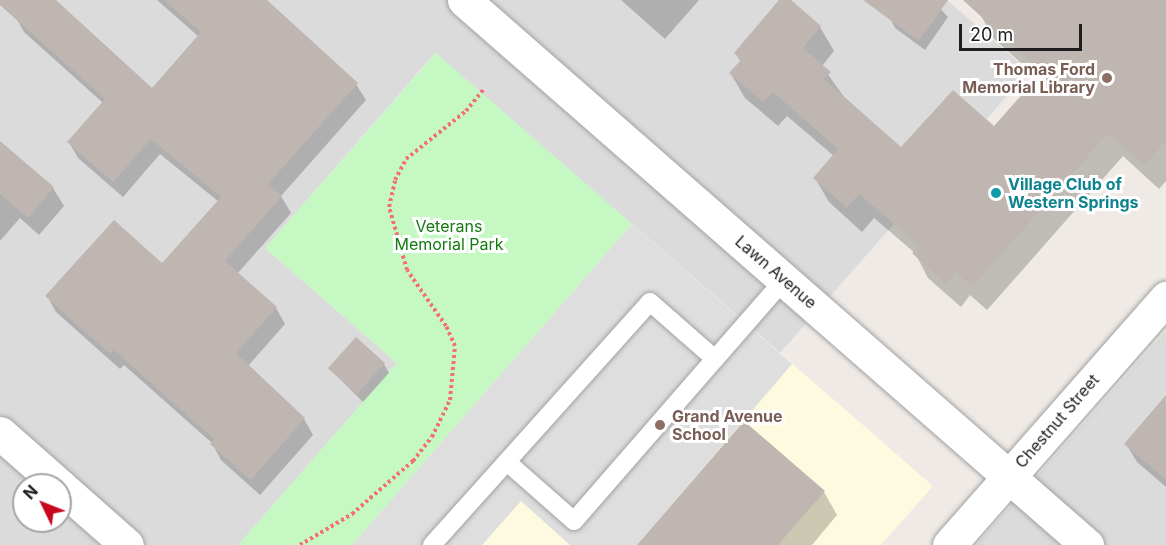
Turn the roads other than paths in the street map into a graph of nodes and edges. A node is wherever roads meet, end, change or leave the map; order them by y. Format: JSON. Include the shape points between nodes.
{"nodes":[{"id":1,"x":464,"y":0,"type":"edge"},
{"id":2,"x":784,"y":280,"type":"junction"},
{"id":3,"x":1166,"y":298,"type":"edge"},
{"id":4,"x":715,"y":359,"type":"junction"},
{"id":5,"x":0,"y":433,"type":"edge"},
{"id":6,"x":507,"y":462,"type":"junction"},
{"id":7,"x":46,"y":473,"type":"edge"},
{"id":8,"x":1009,"y":476,"type":"junction"},
{"id":9,"x":72,"y":496,"type":"edge"},
{"id":10,"x":127,"y":545,"type":"edge"},
{"id":11,"x":432,"y":545,"type":"edge"},
{"id":12,"x":949,"y":545,"type":"edge"},
{"id":13,"x":1087,"y":545,"type":"edge"}],
"edges":[{"from":1,"to":2,"type":"street","name":"Lawn Avenue"},
{"from":2,"to":4,"type":"lane"},
{"from":2,"to":8,"type":"street","name":"Lawn Avenue"},
{"from":3,"to":8,"type":"street","name":"Chestnut Street"},
{"from":4,"to":6,"type":"lane","via":[[650,302]]},
{"from":4,"to":6,"type":"lane","via":[[574,521]]},
{"from":5,"to":7,"type":"street"},
{"from":6,"to":11,"type":"lane"},
{"from":8,"to":12,"type":"street","name":"Chestnut Street"},
{"from":8,"to":13,"type":"street","name":"Lawn Avenue"},
{"from":9,"to":10,"type":"street"}]}
